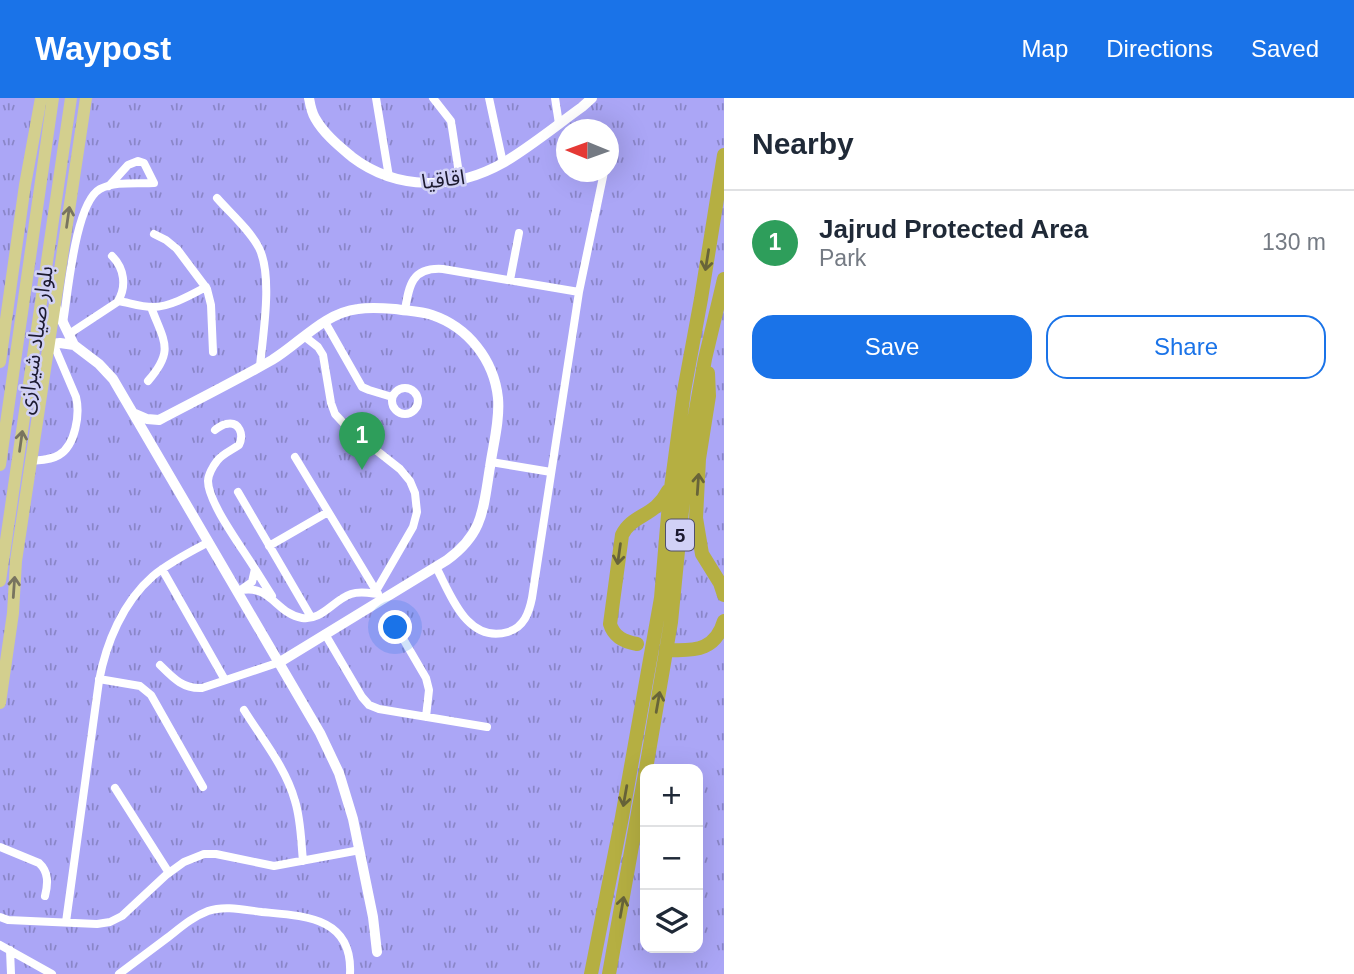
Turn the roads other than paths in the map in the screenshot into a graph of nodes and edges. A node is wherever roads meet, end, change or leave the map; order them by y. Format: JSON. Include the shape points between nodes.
{"nodes":[{"id":1,"x":41,"y":98,"type":"edge"},
{"id":2,"x":53,"y":98,"type":"edge"},
{"id":3,"x":71,"y":98,"type":"edge"},
{"id":4,"x":85,"y":98,"type":"edge"},
{"id":5,"x":309,"y":98,"type":"edge"},
{"id":6,"x":376,"y":98,"type":"edge"},
{"id":7,"x":433,"y":98,"type":"edge"},
{"id":8,"x":489,"y":98,"type":"edge"},
{"id":9,"x":555,"y":98,"type":"edge"},
{"id":10,"x":592,"y":98,"type":"edge"},
{"id":11,"x":558,"y":119,"type":"edge"},
{"id":12,"x":565,"y":119,"type":"edge"},
{"id":13,"x":556,"y":126,"type":"edge"},
{"id":14,"x":43,"y":127,"type":"junction"},
{"id":15,"x":724,"y":155,"type":"edge"},
{"id":16,"x":61,"y":159,"type":"junction"},
{"id":17,"x":503,"y":163,"type":"junction"},
{"id":18,"x":389,"y":177,"type":"junction"},
{"id":19,"x":460,"y":180,"type":"junction"},
{"id":20,"x":602,"y":182,"type":"edge"},
{"id":21,"x":109,"y":186,"type":"junction"},
{"id":22,"x":217,"y":198,"type":"dead end"},
{"id":23,"x":519,"y":233,"type":"dead end"},
{"id":24,"x":154,"y":234,"type":"dead end"},
{"id":25,"x":112,"y":256,"type":"dead end"},
{"id":26,"x":724,"y":279,"type":"edge"},
{"id":27,"x":510,"y":280,"type":"junction"},
{"id":28,"x":206,"y":286,"type":"junction"},
{"id":29,"x":579,"y":292,"type":"junction"},
{"id":30,"x":118,"y":301,"type":"junction"},
{"id":31,"x":55,"y":306,"type":"junction"},
{"id":32,"x":151,"y":307,"type":"junction"},
{"id":33,"x":4,"y":310,"type":"edge"},
{"id":34,"x":405,"y":310,"type":"junction"},
{"id":35,"x":325,"y":322,"type":"junction"},
{"id":36,"x":63,"y":323,"type":"junction"},
{"id":37,"x":0,"y":331,"type":"edge"},
{"id":38,"x":304,"y":336,"type":"junction"},
{"id":39,"x":72,"y":339,"type":"junction"},
{"id":40,"x":51,"y":344,"type":"junction"},
{"id":41,"x":3,"y":345,"type":"junction"},
{"id":42,"x":212,"y":352,"type":"dead end"},
{"id":43,"x":705,"y":359,"type":"junction"},
{"id":44,"x":0,"y":362,"type":"edge"},
{"id":45,"x":260,"y":366,"type":"junction"},
{"id":46,"x":148,"y":381,"type":"dead end"},
{"id":47,"x":392,"y":397,"type":"dead end"},
{"id":48,"x":133,"y":413,"type":"junction"},
{"id":49,"x":159,"y":420,"type":"junction"},
{"id":50,"x":215,"y":430,"type":"dead end"},
{"id":51,"x":153,"y":447,"type":"junction"},
{"id":52,"x":1,"y":456,"type":"edge"},
{"id":53,"x":295,"y":457,"type":"dead end"},
{"id":54,"x":491,"y":462,"type":"junction"},
{"id":55,"x":26,"y":468,"type":"junction"},
{"id":56,"x":551,"y":472,"type":"junction"},
{"id":57,"x":671,"y":483,"type":"junction"},
{"id":58,"x":238,"y":492,"type":"dead end"},
{"id":59,"x":328,"y":512,"type":"junction"},
{"id":60,"x":209,"y":542,"type":"junction"},
{"id":61,"x":269,"y":546,"type":"junction"},
{"id":62,"x":436,"y":567,"type":"junction"},
{"id":63,"x":162,"y":569,"type":"junction"},
{"id":64,"x":255,"y":569,"type":"junction"},
{"id":65,"x":0,"y":581,"type":"edge"},
{"id":66,"x":240,"y":590,"type":"junction"},
{"id":67,"x":379,"y":595,"type":"junction"},
{"id":68,"x":724,"y":595,"type":"edge"},
{"id":69,"x":276,"y":601,"type":"junction"},
{"id":70,"x":311,"y":617,"type":"junction"},
{"id":71,"x":391,"y":618,"type":"dead end"},
{"id":72,"x":724,"y":621,"type":"edge"},
{"id":73,"x":325,"y":634,"type":"junction"},
{"id":74,"x":636,"y":644,"type":"dead end"},
{"id":75,"x":671,"y":650,"type":"dead end"},
{"id":76,"x":280,"y":662,"type":"junction"},
{"id":77,"x":160,"y":665,"type":"dead end"},
{"id":78,"x":99,"y":679,"type":"junction"},
{"id":79,"x":225,"y":680,"type":"junction"},
{"id":80,"x":0,"y":704,"type":"edge"},
{"id":81,"x":244,"y":710,"type":"dead end"},
{"id":82,"x":426,"y":717,"type":"junction"},
{"id":83,"x":487,"y":727,"type":"dead end"},
{"id":84,"x":647,"y":764,"type":"edge"},
{"id":85,"x":203,"y":787,"type":"dead end"},
{"id":86,"x":116,"y":788,"type":"dead end"},
{"id":87,"x":640,"y":804,"type":"edge"},
{"id":88,"x":0,"y":847,"type":"edge"},
{"id":89,"x":360,"y":850,"type":"junction"},
{"id":90,"x":303,"y":861,"type":"junction"},
{"id":91,"x":169,"y":873,"type":"junction"},
{"id":92,"x":45,"y":896,"type":"dead end"},
{"id":93,"x":0,"y":917,"type":"edge"},
{"id":94,"x":66,"y":922,"type":"junction"},
{"id":95,"x":0,"y":945,"type":"edge"},
{"id":96,"x":10,"y":950,"type":"junction"},
{"id":97,"x":377,"y":952,"type":"dead end"},
{"id":98,"x":11,"y":974,"type":"edge"},
{"id":99,"x":52,"y":974,"type":"edge"},
{"id":100,"x":119,"y":974,"type":"edge"},
{"id":101,"x":350,"y":974,"type":"edge"},
{"id":102,"x":591,"y":974,"type":"edge"},
{"id":103,"x":609,"y":974,"type":"edge"}],
"edges":[{"from":1,"to":14,"type":"main road"},
{"from":2,"to":14,"type":"main road","name":"بلوار صیاد شیرازی"},
{"from":3,"to":16,"type":"main road","name":"بلوار صیاد شیرازی"},
{"from":4,"to":16,"type":"main road"},
{"from":31,"to":4,"type":"main road","one_way":true},
{"from":5,"to":18,"type":"main road","name":"اقاقیا","via":[[314,118],[336,144]]},
{"from":6,"to":18,"type":"street"},
{"from":7,"to":19,"type":"street","via":[[451,121]]},
{"from":8,"to":17,"type":"street"},
{"from":9,"to":11,"type":"street"},
{"from":10,"to":12,"type":"main road","name":"اقاقیا"},
{"from":13,"to":17,"type":"main road","name":"اقاقیا"},
{"from":14,"to":33,"type":"main road","via":[[25,186]]},
{"from":14,"to":52,"type":"main road","name":"بلوار صیاد شیرازی"},
{"from":15,"to":57,"type":"highway","number":"5","one_way":true},
{"from":55,"to":16,"type":"main road","name":"بلوار صیاد شیرازی","one_way":true},
{"from":17,"to":19,"type":"main road","name":"اقاقیا"},
{"from":18,"to":19,"type":"main road","name":"اقاقیا","via":[[413,183]]},
{"from":20,"to":29,"type":"street"},
{"from":21,"to":21,"type":"street","via":[[117,184],[154,183],[144,163],[138,161]]},
{"from":21,"to":36,"type":"street","via":[[91,197],[81,219]]},
{"from":22,"to":45,"type":"street","via":[[254,239],[263,256],[266,288]]},
{"from":23,"to":27,"type":"street"},
{"from":24,"to":28,"type":"street","via":[[177,249]]},
{"from":25,"to":30,"type":"street","via":[[122,273]]},
{"from":26,"to":43,"type":"highway","number":"5"},
{"from":27,"to":29,"type":"street"},
{"from":27,"to":34,"type":"street","via":[[428,270],[410,285]]},
{"from":28,"to":32,"type":"street","via":[[165,306]]},
{"from":28,"to":42,"type":"street"},
{"from":29,"to":56,"type":"street"},
{"from":30,"to":32,"type":"street"},
{"from":30,"to":39,"type":"street"},
{"from":31,"to":36,"type":"main road"},
{"from":31,"to":40,"type":"main road"},
{"from":32,"to":46,"type":"street","via":[[165,354]]},
{"from":33,"to":41,"type":"main road"},
{"from":34,"to":35,"type":"main road","via":[[357,309]]},
{"from":34,"to":54,"type":"main road","via":[[448,323],[470,338],[484,356],[498,403]]},
{"from":35,"to":38,"type":"main road"},
{"from":35,"to":47,"type":"street","via":[[362,387]]},
{"from":36,"to":39,"type":"main road"},
{"from":37,"to":41,"type":"street"},
{"from":38,"to":45,"type":"main road"},
{"from":38,"to":67,"type":"street","via":[[323,355],[335,414],[400,469],[415,493],[413,527]]},
{"from":39,"to":40,"type":"main road"},
{"from":39,"to":48,"type":"main road","via":[[113,379]]},
{"from":40,"to":55,"type":"main road"},
{"from":40,"to":55,"type":"street","via":[[76,397],[78,418],[62,454]]},
{"from":41,"to":44,"type":"main road"},
{"from":68,"to":43,"type":"highway","one_way":true,"via":[[702,554],[696,517],[709,396]]},
{"from":84,"to":43,"type":"highway","number":"5","one_way":true,"via":[[671,622],[687,460]]},
{"from":45,"to":49,"type":"main road"},
{"from":48,"to":49,"type":"main road"},
{"from":48,"to":51,"type":"main road"},
{"from":49,"to":51,"type":"main road"},
{"from":50,"to":64,"type":"street","via":[[231,423],[242,434],[239,445],[217,460],[209,476],[209,492]]},
{"from":51,"to":60,"type":"main road"},
{"from":53,"to":59,"type":"street"},
{"from":54,"to":56,"type":"street"},
{"from":54,"to":62,"type":"main road","via":[[479,524],[462,548]]},
{"from":55,"to":65,"type":"main road","name":"بلوار صیاد شیرازی"},
{"from":80,"to":55,"type":"main road","one_way":true},
{"from":56,"to":62,"type":"street","via":[[532,598],[519,626],[495,634],[472,626]]},
{"from":57,"to":74,"type":"highway","one_way":true,"via":[[658,506],[628,525],[622,535],[610,624],[620,638]]},
{"from":57,"to":102,"type":"highway","number":"5","one_way":true,"via":[[661,598]]},
{"from":58,"to":61,"type":"street"},
{"from":59,"to":61,"type":"street"},
{"from":59,"to":67,"type":"street"},
{"from":60,"to":63,"type":"street"},
{"from":60,"to":66,"type":"main road"},
{"from":61,"to":70,"type":"street"},
{"from":62,"to":67,"type":"main road"},
{"from":63,"to":78,"type":"street","via":[[129,604],[106,651]]},
{"from":63,"to":79,"type":"street"},
{"from":64,"to":66,"type":"street","via":[[252,582]]},
{"from":64,"to":69,"type":"street"},
{"from":66,"to":69,"type":"street","via":[[261,592]]},
{"from":66,"to":76,"type":"main road"},
{"from":67,"to":70,"type":"street","via":[[349,594]]},
{"from":67,"to":73,"type":"main road"},
{"from":69,"to":70,"type":"street","via":[[294,615]]},
{"from":71,"to":82,"type":"street","via":[[426,678]]},
{"from":72,"to":75,"type":"highway","via":[[719,636],[704,647]]},
{"from":73,"to":76,"type":"main road"},
{"from":73,"to":82,"type":"street","via":[[369,705]]},
{"from":76,"to":79,"type":"street"},
{"from":76,"to":89,"type":"main road","via":[[339,773]]},
{"from":77,"to":79,"type":"street","via":[[187,687],[202,688]]},
{"from":78,"to":85,"type":"street","via":[[140,686],[151,695]]},
{"from":78,"to":94,"type":"street"},
{"from":81,"to":90,"type":"street","via":[[290,786]]},
{"from":82,"to":83,"type":"street"},
{"from":86,"to":91,"type":"street"},
{"from":103,"to":87,"type":"highway","number":"5","one_way":true},
{"from":88,"to":92,"type":"street","via":[[43,867]]},
{"from":89,"to":90,"type":"street"},
{"from":89,"to":97,"type":"main road"},
{"from":90,"to":91,"type":"street","via":[[274,866],[204,854]]},
{"from":91,"to":94,"type":"street","via":[[117,919],[97,924]]},
{"from":93,"to":94,"type":"street"},
{"from":95,"to":96,"type":"street"},
{"from":96,"to":98,"type":"street"},
{"from":96,"to":99,"type":"street"},
{"from":100,"to":101,"type":"street","via":[[196,917],[228,909],[298,915],[326,924],[346,944]]}]}
